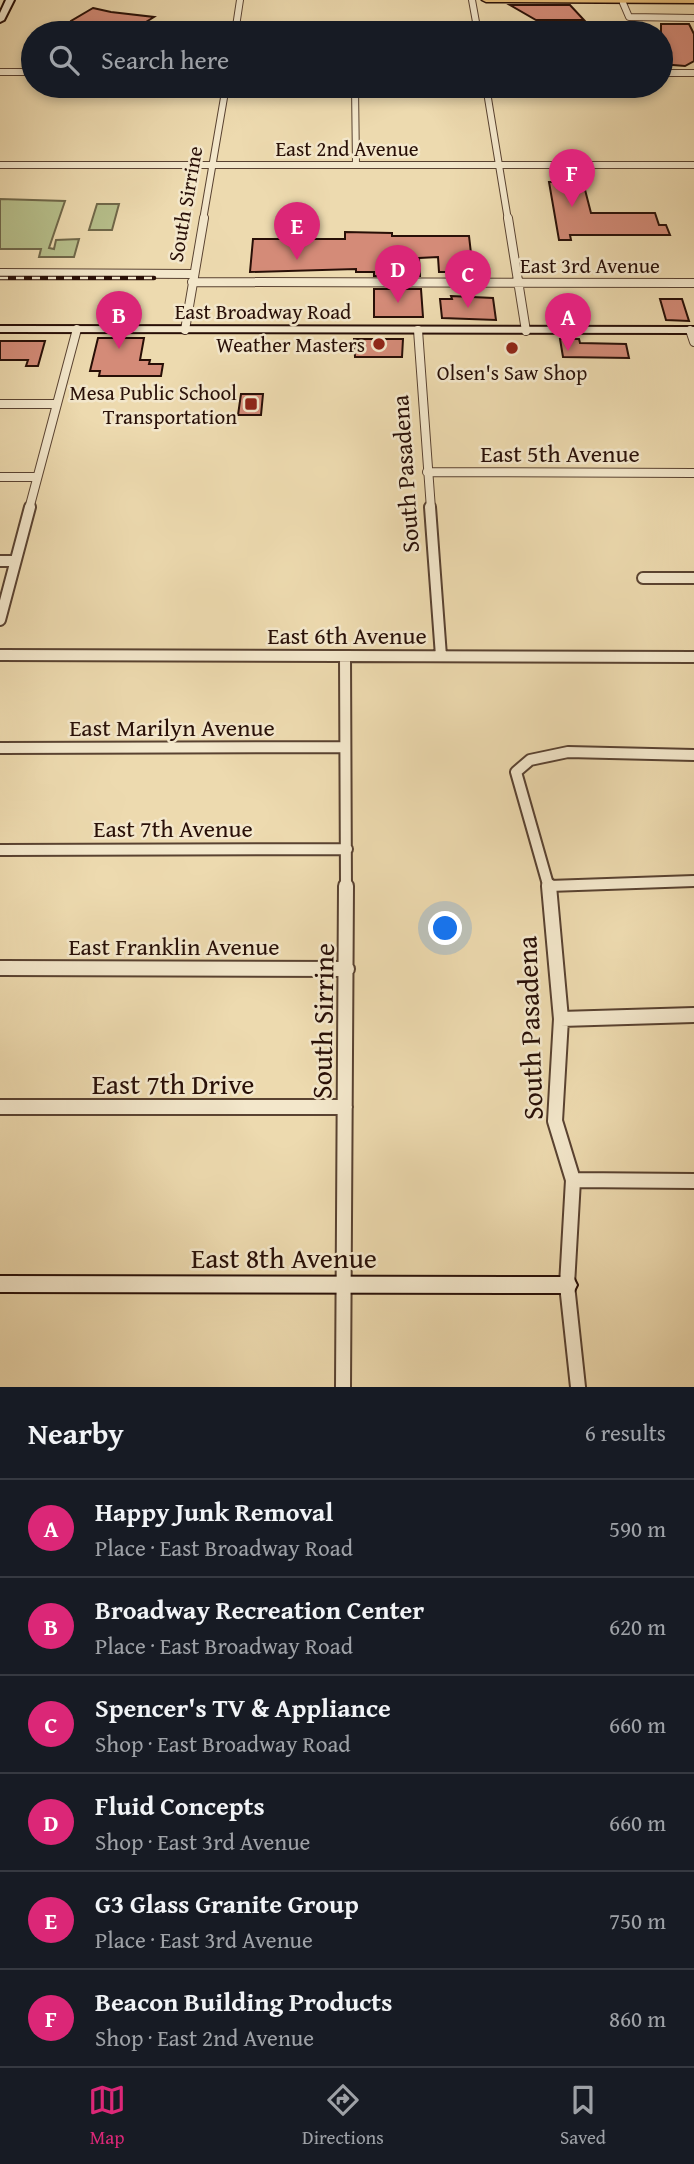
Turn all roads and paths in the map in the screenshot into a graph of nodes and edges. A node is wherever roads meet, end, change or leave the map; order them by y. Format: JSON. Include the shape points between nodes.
{"nodes":[{"id":1,"x":10,"y":0,"type":"edge"},
{"id":2,"x":240,"y":0,"type":"edge"},
{"id":3,"x":472,"y":0,"type":"edge"},
{"id":4,"x":486,"y":0,"type":"edge"},
{"id":5,"x":611,"y":0,"type":"edge"},
{"id":6,"x":634,"y":0,"type":"edge"},
{"id":7,"x":694,"y":1,"type":"edge"},
{"id":8,"x":623,"y":4,"type":"junction"},
{"id":9,"x":694,"y":18,"type":"edge"},
{"id":10,"x":0,"y":20,"type":"edge"},
{"id":11,"x":236,"y":21,"type":"edge"},
{"id":12,"x":476,"y":21,"type":"edge"},
{"id":13,"x":0,"y":72,"type":"edge"},
{"id":14,"x":21,"y":72,"type":"edge"},
{"id":15,"x":673,"y":73,"type":"edge"},
{"id":16,"x":694,"y":73,"type":"edge"},
{"id":17,"x":224,"y":98,"type":"edge"},
{"id":18,"x":355,"y":98,"type":"edge"},
{"id":19,"x":488,"y":98,"type":"edge"},
{"id":20,"x":0,"y":165,"type":"edge"},
{"id":21,"x":213,"y":165,"type":"junction"},
{"id":22,"x":356,"y":165,"type":"junction"},
{"id":23,"x":498,"y":165,"type":"junction"},
{"id":24,"x":694,"y":166,"type":"edge"},
{"id":25,"x":0,"y":273,"type":"edge"},
{"id":26,"x":193,"y":278,"type":"junction"},
{"id":27,"x":518,"y":282,"type":"junction"},
{"id":28,"x":694,"y":283,"type":"edge"},
{"id":29,"x":0,"y":329,"type":"edge"},
{"id":30,"x":77,"y":329,"type":"junction"},
{"id":31,"x":185,"y":330,"type":"junction"},
{"id":32,"x":418,"y":330,"type":"junction"},
{"id":33,"x":692,"y":330,"type":"edge"},
{"id":34,"x":526,"y":331,"type":"junction"},
{"id":35,"x":694,"y":342,"type":"edge"},
{"id":36,"x":0,"y":404,"type":"edge"},
{"id":37,"x":57,"y":404,"type":"junction"},
{"id":38,"x":426,"y":472,"type":"junction"},
{"id":39,"x":694,"y":473,"type":"edge"},
{"id":40,"x":0,"y":477,"type":"edge"},
{"id":41,"x":37,"y":477,"type":"junction"},
{"id":42,"x":0,"y":561,"type":"edge"},
{"id":43,"x":15,"y":561,"type":"junction"},
{"id":44,"x":643,"y":579,"type":"dead end"},
{"id":45,"x":694,"y":579,"type":"edge"},
{"id":46,"x":0,"y":620,"type":"edge"},
{"id":47,"x":0,"y":655,"type":"edge"},
{"id":48,"x":345,"y":656,"type":"junction"},
{"id":49,"x":441,"y":656,"type":"junction"},
{"id":50,"x":694,"y":657,"type":"edge"},
{"id":51,"x":344,"y":747,"type":"junction"},
{"id":52,"x":0,"y":748,"type":"edge"},
{"id":53,"x":694,"y":755,"type":"edge"},
{"id":54,"x":347,"y":849,"type":"junction"},
{"id":55,"x":0,"y":850,"type":"edge"},
{"id":56,"x":694,"y":881,"type":"edge"},
{"id":57,"x":549,"y":886,"type":"junction"},
{"id":58,"x":0,"y":968,"type":"edge"},
{"id":59,"x":347,"y":969,"type":"junction"},
{"id":60,"x":694,"y":1015,"type":"edge"},
{"id":61,"x":561,"y":1019,"type":"junction"},
{"id":62,"x":0,"y":1107,"type":"edge"},
{"id":63,"x":345,"y":1107,"type":"junction"},
{"id":64,"x":572,"y":1180,"type":"junction"},
{"id":65,"x":694,"y":1181,"type":"edge"},
{"id":66,"x":0,"y":1284,"type":"edge"},
{"id":67,"x":344,"y":1285,"type":"junction"},
{"id":68,"x":567,"y":1285,"type":"junction"},
{"id":69,"x":343,"y":1387,"type":"edge"},
{"id":70,"x":578,"y":1387,"type":"edge"}],
"edges":[{"from":1,"to":10,"type":"main road"},
{"from":2,"to":11,"type":"street"},
{"from":3,"to":12,"type":"street"},
{"from":4,"to":5,"type":"main road"},
{"from":5,"to":6,"type":"main road"},
{"from":5,"to":8,"type":"street"},
{"from":6,"to":7,"type":"main road"},
{"from":6,"to":8,"type":"street"},
{"from":8,"to":9,"type":"street","via":[[634,18]]},
{"from":13,"to":14,"type":"street"},
{"from":15,"to":16,"type":"street"},
{"from":17,"to":21,"type":"street","name":"South Sirrine"},
{"from":18,"to":22,"type":"street"},
{"from":19,"to":23,"type":"street"},
{"from":20,"to":21,"type":"street","name":"East 2nd Avenue"},
{"from":21,"to":22,"type":"street","name":"East 2nd Avenue"},
{"from":21,"to":26,"type":"street","name":"South Sirrine"},
{"from":22,"to":23,"type":"street","name":"East 2nd Avenue"},
{"from":23,"to":24,"type":"street","name":"East 2nd Avenue"},
{"from":23,"to":27,"type":"street"},
{"from":25,"to":26,"type":"street","name":"East 3rd Avenue"},
{"from":26,"to":27,"type":"street","name":"East 3rd Avenue"},
{"from":26,"to":31,"type":"street","name":"South Sirrine"},
{"from":27,"to":28,"type":"street","name":"East 3rd Avenue"},
{"from":27,"to":34,"type":"street"},
{"from":29,"to":30,"type":"main road","name":"East Broadway Road"},
{"from":30,"to":31,"type":"main road","name":"East Broadway Road"},
{"from":30,"to":37,"type":"street"},
{"from":31,"to":32,"type":"main road","name":"East Broadway Road"},
{"from":32,"to":34,"type":"main road","name":"East Broadway Road"},
{"from":32,"to":38,"type":"street","name":"South Pasadena"},
{"from":33,"to":34,"type":"main road","name":"East Broadway Road"},
{"from":33,"to":35,"type":"street"},
{"from":36,"to":37,"type":"street"},
{"from":37,"to":41,"type":"street"},
{"from":38,"to":39,"type":"street","name":"East 5th Avenue"},
{"from":38,"to":49,"type":"street","name":"South Pasadena"},
{"from":40,"to":41,"type":"street"},
{"from":41,"to":43,"type":"street"},
{"from":42,"to":43,"type":"street"},
{"from":43,"to":46,"type":"street"},
{"from":44,"to":45,"type":"street"},
{"from":47,"to":48,"type":"street","name":"East 6th Avenue"},
{"from":48,"to":49,"type":"street","name":"East 6th Avenue"},
{"from":48,"to":51,"type":"street","name":"South Sirrine"},
{"from":49,"to":50,"type":"street","name":"East 6th Avenue"},
{"from":51,"to":52,"type":"street","name":"East Marilyn Avenue"},
{"from":51,"to":54,"type":"street","name":"South Sirrine"},
{"from":53,"to":57,"type":"street","name":"South Pasadena","via":[[568,752],[530,761],[516,772]]},
{"from":54,"to":55,"type":"street","name":"East 7th Avenue"},
{"from":54,"to":59,"type":"street","name":"South Sirrine"},
{"from":56,"to":57,"type":"street"},
{"from":57,"to":61,"type":"street","name":"South Pasadena"},
{"from":58,"to":59,"type":"street","name":"East Franklin Avenue"},
{"from":59,"to":63,"type":"street","name":"South Sirrine"},
{"from":60,"to":61,"type":"street"},
{"from":61,"to":64,"type":"street","name":"South Pasadena","via":[[555,1121]]},
{"from":62,"to":63,"type":"street","name":"East 7th Drive"},
{"from":63,"to":67,"type":"street","name":"South Sirrine"},
{"from":64,"to":65,"type":"street"},
{"from":64,"to":68,"type":"street","name":"South Pasadena"},
{"from":66,"to":67,"type":"main road","name":"East 8th Avenue"},
{"from":67,"to":68,"type":"main road","name":"East 8th Avenue"},
{"from":67,"to":69,"type":"street","name":"South Sirrine"},
{"from":68,"to":70,"type":"street","name":"South Pasadena"}]}
